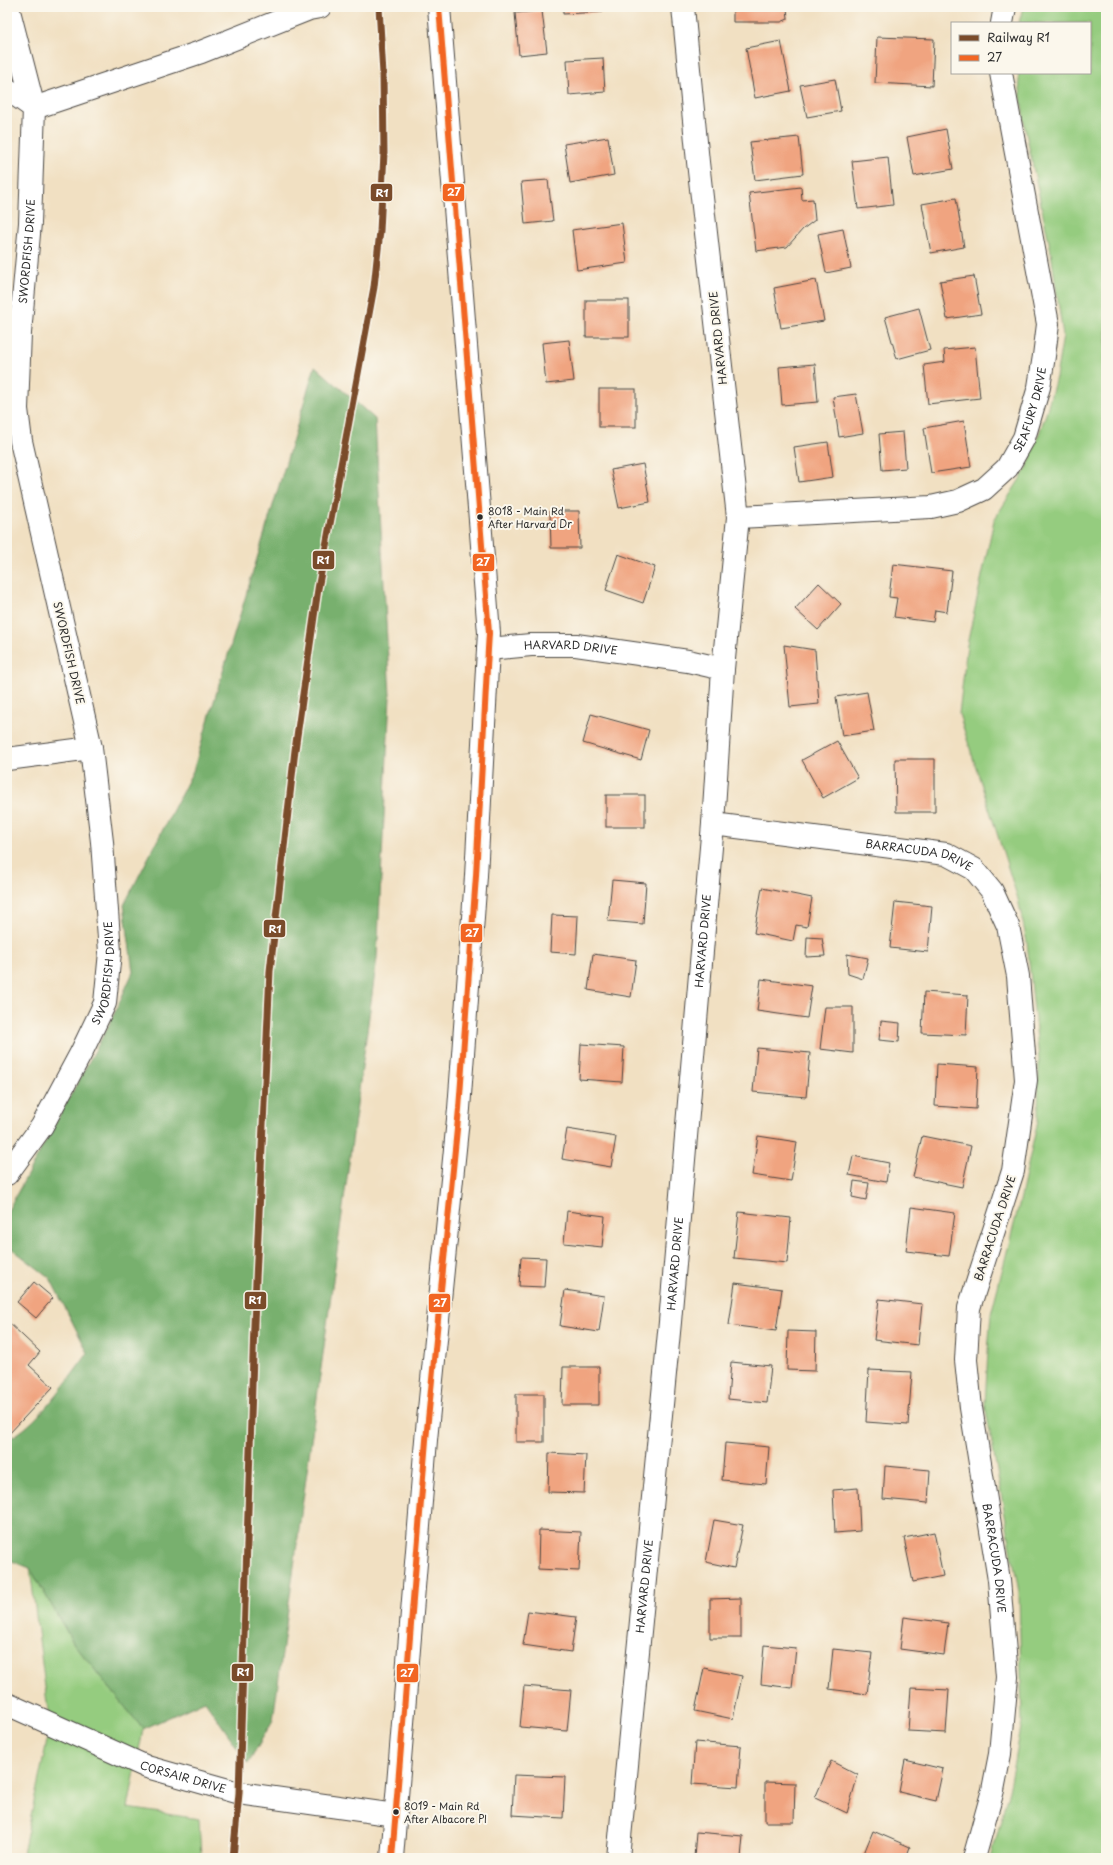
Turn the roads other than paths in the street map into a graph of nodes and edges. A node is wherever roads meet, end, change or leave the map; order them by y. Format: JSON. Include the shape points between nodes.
{"nodes":[{"id":1,"x":8,"y":7,"type":"edge"},
{"id":2,"x":320,"y":7,"type":"edge"},
{"id":3,"x":439,"y":7,"type":"edge"},
{"id":4,"x":683,"y":7,"type":"edge"},
{"id":5,"x":1005,"y":7,"type":"edge"},
{"id":6,"x":1002,"y":22,"type":"edge"},
{"id":7,"x":1002,"y":74,"type":"edge"},
{"id":8,"x":7,"y":89,"type":"edge"},
{"id":9,"x":34,"y":108,"type":"junction"},
{"id":10,"x":13,"y":333,"type":"edge"},
{"id":11,"x":738,"y":517,"type":"junction"},
{"id":12,"x":488,"y":649,"type":"junction"},
{"id":13,"x":723,"y":669,"type":"junction"},
{"id":14,"x":91,"y":748,"type":"junction"},
{"id":15,"x":7,"y":759,"type":"edge"},
{"id":16,"x":713,"y":824,"type":"junction"},
{"id":17,"x":7,"y":1174,"type":"edge"},
{"id":18,"x":7,"y":1704,"type":"edge"},
{"id":19,"x":395,"y":1815,"type":"junction"},
{"id":20,"x":392,"y":1858,"type":"edge"},
{"id":21,"x":618,"y":1858,"type":"edge"},
{"id":22,"x":974,"y":1858,"type":"edge"}],
"edges":[{"from":1,"to":9,"type":"street","name":"SWORDFISH DRIVE"},
{"from":2,"to":9,"type":"street","via":[[309,9],[201,52]]},
{"from":3,"to":12,"type":"street","via":[[489,634]]},
{"from":4,"to":11,"type":"street","name":"HARVARD DRIVE"},
{"from":5,"to":6,"type":"street"},
{"from":7,"to":11,"type":"street","name":"SEAFURY DRIVE","via":[[1048,324],[1038,387],[1024,438],[1007,468],[984,489],[958,501],[931,507]]},
{"from":8,"to":9,"type":"street"},
{"from":9,"to":10,"type":"street","name":"SWORDFISH DRIVE","via":[[30,223]]},
{"from":10,"to":14,"type":"street","name":"SWORDFISH DRIVE","via":[[21,441]]},
{"from":11,"to":13,"type":"street","name":"HARVARD DRIVE"},
{"from":12,"to":13,"type":"street","name":"HARVARD DRIVE","via":[[531,645],[576,645],[688,661]]},
{"from":12,"to":19,"type":"street","via":[[476,876],[459,1109],[426,1440]]},
{"from":13,"to":16,"type":"street","name":"HARVARD DRIVE"},
{"from":14,"to":15,"type":"street"},
{"from":14,"to":17,"type":"street","name":"SWORDFISH DRIVE","via":[[102,842],[110,952],[105,1003],[42,1126]]},
{"from":16,"to":21,"type":"street","name":"HARVARD DRIVE","via":[[669,1330]]},
{"from":16,"to":22,"type":"street","name":"BARRACUDA DRIVE","via":[[946,854],[974,869],[992,891],[1008,926],[1018,976],[1026,1080],[1013,1171],[969,1308],[966,1360],[971,1408],[999,1580],[1007,1677],[993,1790]]},
{"from":18,"to":19,"type":"street","name":"CORSAIR DRIVE","via":[[147,1767],[239,1793]]},
{"from":19,"to":20,"type":"street"}]}
